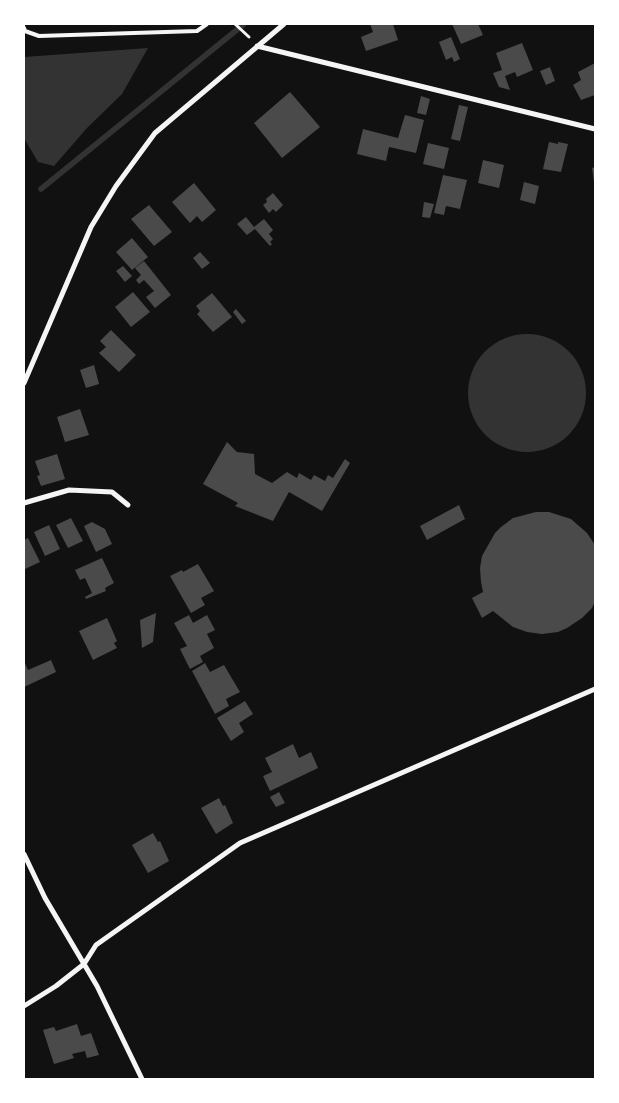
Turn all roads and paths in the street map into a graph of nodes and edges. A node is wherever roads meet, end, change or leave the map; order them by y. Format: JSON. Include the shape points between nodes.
{"nodes":[{"id":1,"x":207,"y":24,"type":"edge"},
{"id":2,"x":235,"y":24,"type":"edge"},
{"id":3,"x":284,"y":24,"type":"edge"},
{"id":4,"x":24,"y":28,"type":"edge"},
{"id":5,"x":257,"y":46,"type":"junction"},
{"id":6,"x":595,"y":129,"type":"edge"},
{"id":7,"x":24,"y":382,"type":"edge"},
{"id":8,"x":24,"y":502,"type":"edge"},
{"id":9,"x":128,"y":505,"type":"dead end"},
{"id":10,"x":595,"y":689,"type":"edge"},
{"id":11,"x":24,"y":854,"type":"edge"},
{"id":12,"x":84,"y":964,"type":"junction"},
{"id":13,"x":24,"y":1006,"type":"edge"},
{"id":14,"x":142,"y":1079,"type":"edge"}],
"edges":[{"from":1,"to":4,"type":"lane","via":[[197,31],[40,36]]},
{"from":2,"to":5,"type":"path"},
{"from":3,"to":5,"type":"street"},
{"from":5,"to":6,"type":"street"},
{"from":5,"to":7,"type":"street","via":[[155,133],[116,186],[91,227]]},
{"from":8,"to":9,"type":"street","via":[[69,490],[112,492]]},
{"from":10,"to":12,"type":"street","via":[[240,843],[96,945]]},
{"from":11,"to":12,"type":"street","via":[[45,898]]},
{"from":12,"to":13,"type":"street"},
{"from":12,"to":14,"type":"street"}]}
